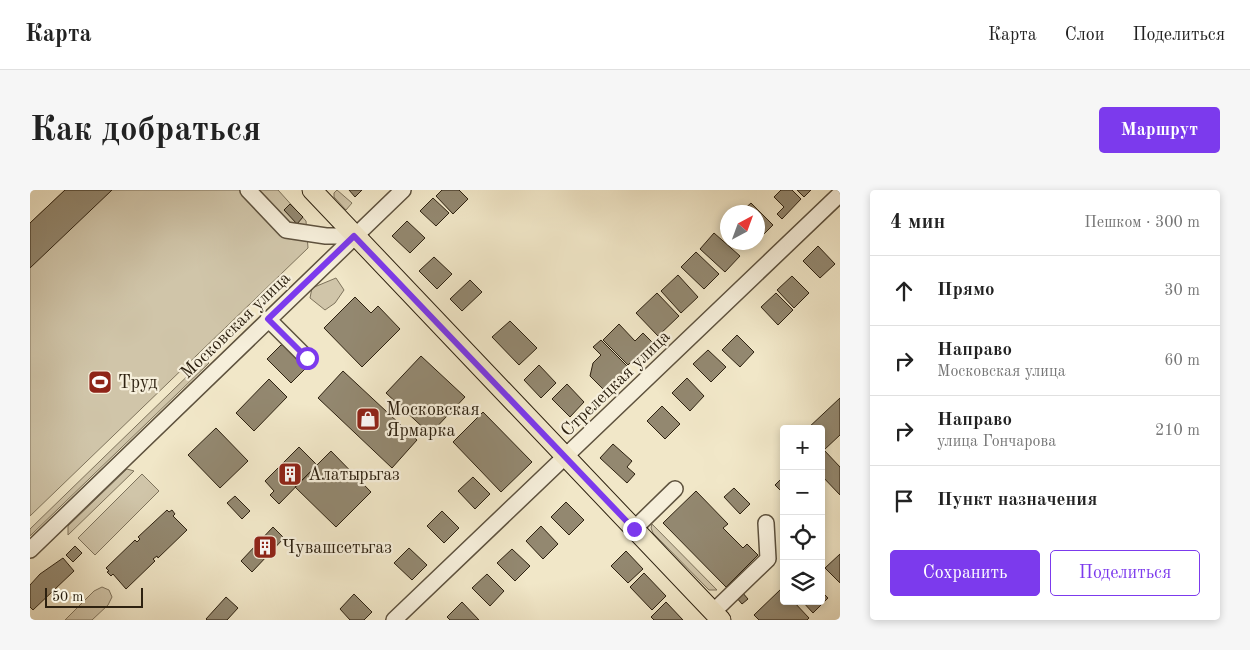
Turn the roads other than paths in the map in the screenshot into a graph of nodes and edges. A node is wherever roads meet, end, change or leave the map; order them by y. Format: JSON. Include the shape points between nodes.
{"nodes":[{"id":1,"x":248,"y":190,"type":"edge"},
{"id":2,"x":312,"y":190,"type":"edge"},
{"id":3,"x":403,"y":190,"type":"edge"},
{"id":4,"x":840,"y":194,"type":"edge"},
{"id":5,"x":354,"y":236,"type":"junction"},
{"id":6,"x":268,"y":319,"type":"junction"},
{"id":7,"x":307,"y":358,"type":"dead end"},
{"id":8,"x":566,"y":457,"type":"junction"},
{"id":9,"x":674,"y":489,"type":"dead end"},
{"id":10,"x":766,"y":523,"type":"dead end"},
{"id":11,"x":634,"y":529,"type":"junction"},
{"id":12,"x":30,"y":550,"type":"edge"},
{"id":13,"x":717,"y":616,"type":"edge"},
{"id":14,"x":394,"y":620,"type":"edge"}],
"edges":[{"from":1,"to":5,"type":"street","via":[[286,230]]},
{"from":2,"to":5,"type":"main road"},
{"from":3,"to":5,"type":"street","name":"Московская улица"},
{"from":4,"to":8,"type":"street","name":"Стрелецкая улица"},
{"from":5,"to":6,"type":"street","name":"Московская улица"},
{"from":5,"to":8,"type":"main road"},
{"from":6,"to":7,"type":"street"},
{"from":6,"to":12,"type":"street","name":"Московская улица"},
{"from":8,"to":11,"type":"main road"},
{"from":8,"to":14,"type":"street","name":"Стрелецкая улица"},
{"from":9,"to":11,"type":"street"},
{"from":10,"to":13,"type":"street","via":[[768,559]]},
{"from":11,"to":13,"type":"main road"}]}
